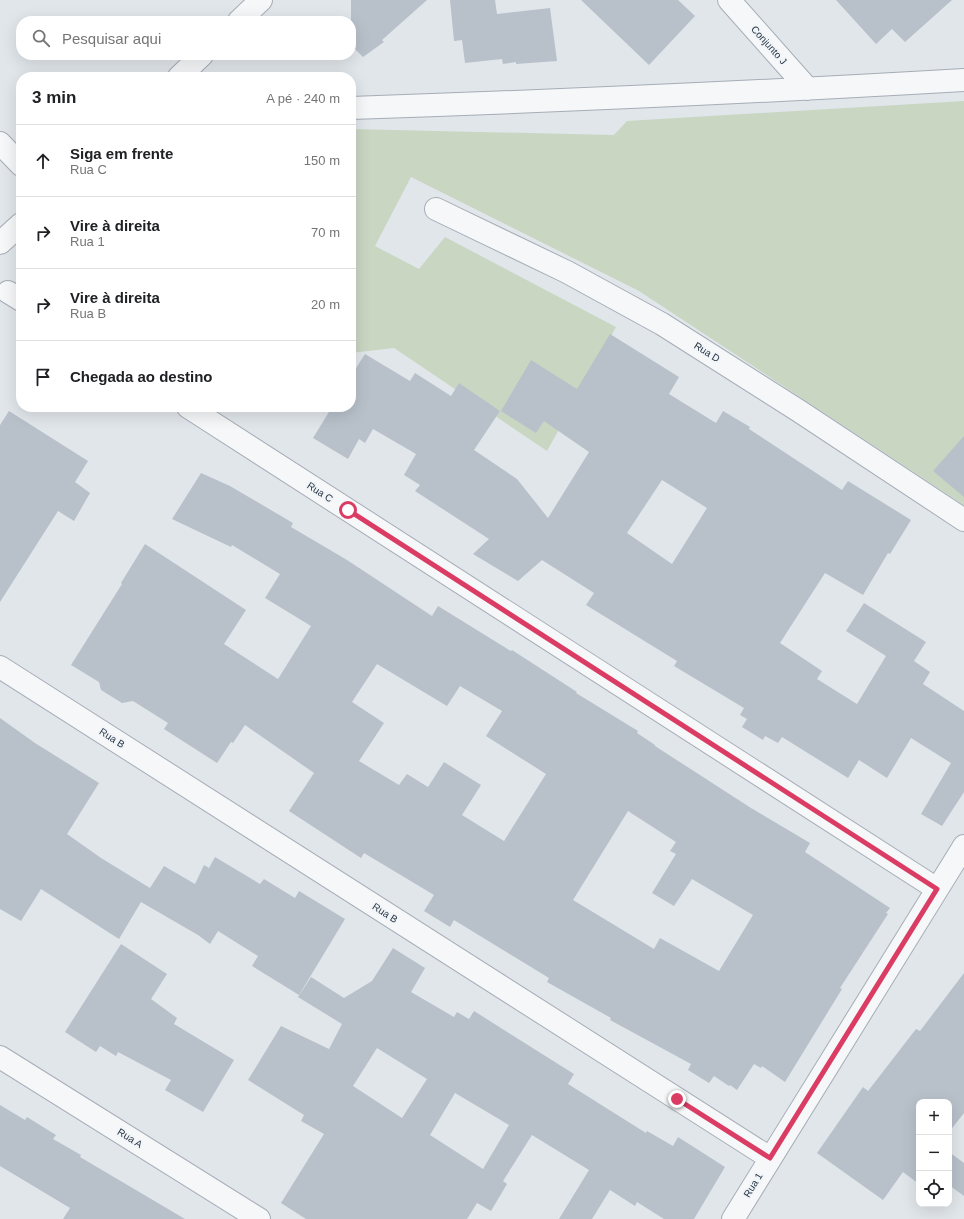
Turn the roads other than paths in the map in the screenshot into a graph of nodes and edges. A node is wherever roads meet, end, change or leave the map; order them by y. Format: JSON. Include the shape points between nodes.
{"nodes":[{"id":1,"x":261,"y":0,"type":"edge"},
{"id":2,"x":729,"y":0,"type":"edge"},
{"id":3,"x":244,"y":16,"type":"edge"},
{"id":4,"x":197,"y":60,"type":"edge"},
{"id":5,"x":184,"y":72,"type":"edge"},
{"id":6,"x":964,"y":80,"type":"edge"},
{"id":7,"x":808,"y":89,"type":"junction"},
{"id":8,"x":356,"y":108,"type":"edge"},
{"id":9,"x":0,"y":143,"type":"edge"},
{"id":10,"x":16,"y":160,"type":"edge"},
{"id":11,"x":436,"y":209,"type":"dead end"},
{"id":12,"x":16,"y":229,"type":"edge"},
{"id":13,"x":0,"y":243,"type":"edge"},
{"id":14,"x":196,"y":412,"type":"edge"},
{"id":15,"x":964,"y":520,"type":"edge"},
{"id":16,"x":0,"y":667,"type":"edge"},
{"id":17,"x":964,"y":846,"type":"edge"},
{"id":18,"x":937,"y":889,"type":"junction"},
{"id":19,"x":0,"y":1057,"type":"edge"},
{"id":20,"x":770,"y":1158,"type":"junction"},
{"id":21,"x":259,"y":1219,"type":"edge"},
{"id":22,"x":733,"y":1219,"type":"edge"}],
"edges":[{"from":1,"to":3,"type":"street"},
{"from":2,"to":7,"type":"street","name":"Conjunto J"},
{"from":4,"to":5,"type":"street"},
{"from":6,"to":7,"type":"street"},
{"from":7,"to":8,"type":"street"},
{"from":9,"to":10,"type":"street"},
{"from":11,"to":15,"type":"street","name":"Rua D","via":[[567,272],[662,324]]},
{"from":12,"to":13,"type":"street"},
{"from":14,"to":18,"type":"street","name":"Rua C"},
{"from":16,"to":20,"type":"street","name":"Rua B"},
{"from":17,"to":18,"type":"street","name":"Rua 1"},
{"from":18,"to":20,"type":"street","name":"Rua 1"},
{"from":19,"to":21,"type":"street","name":"Rua A"},
{"from":20,"to":22,"type":"street","name":"Rua 1"}]}
